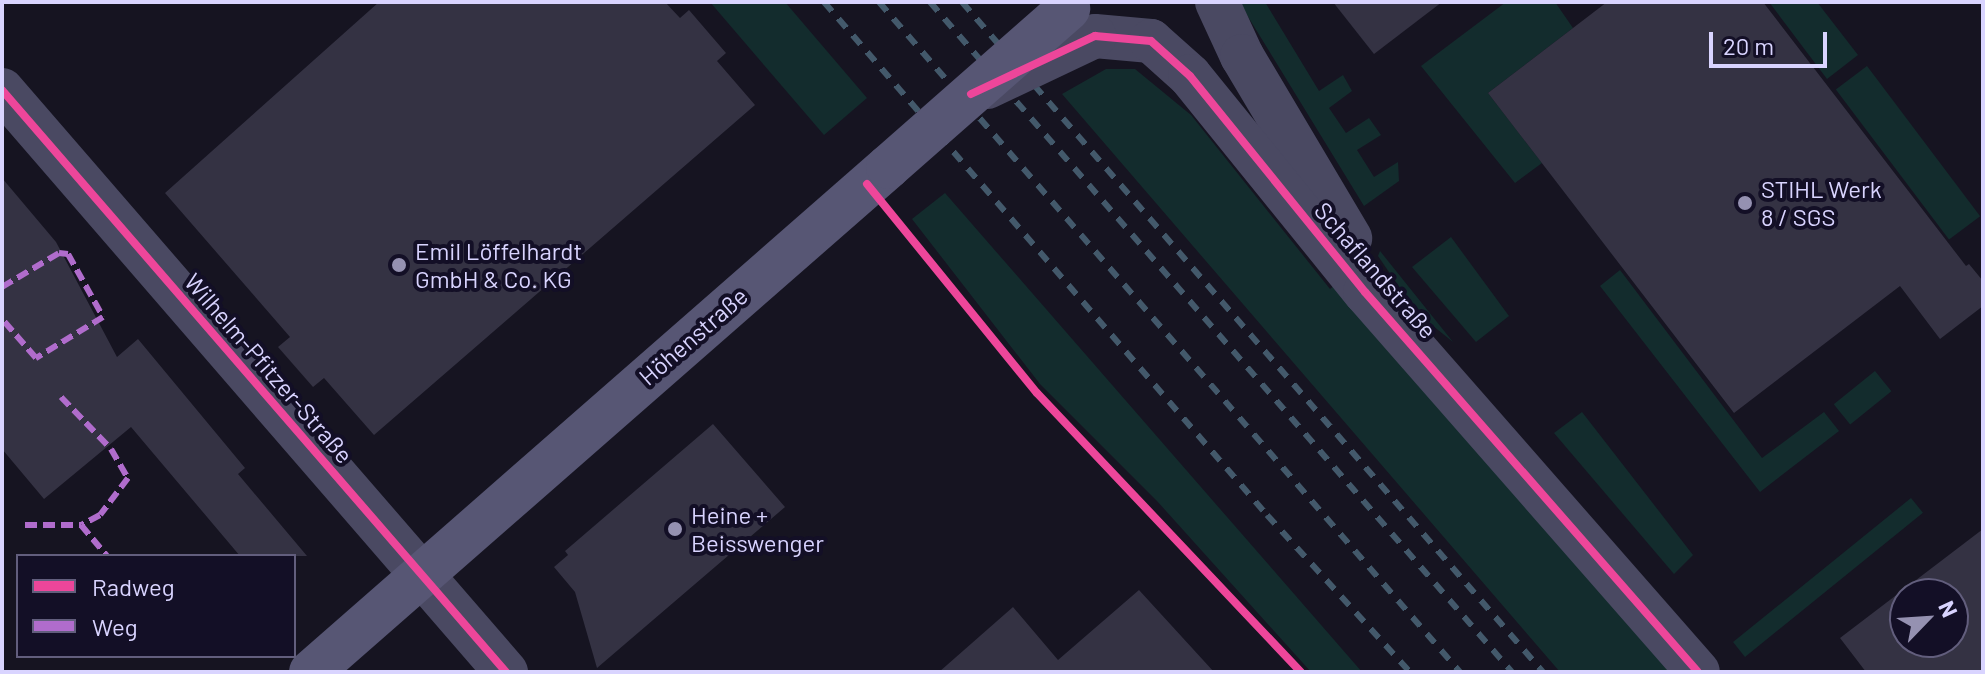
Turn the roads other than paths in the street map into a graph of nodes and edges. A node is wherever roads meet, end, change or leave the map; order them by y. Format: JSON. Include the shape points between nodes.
{"nodes":[{"id":1,"x":1130,"y":2,"type":"edge"},
{"id":2,"x":1184,"y":2,"type":"edge"},
{"id":3,"x":1217,"y":2,"type":"edge"},
{"id":4,"x":1080,"y":16,"type":"edge"},
{"id":5,"x":1151,"y":41,"type":"junction"},
{"id":6,"x":2,"y":90,"type":"edge"},
{"id":7,"x":1342,"y":226,"type":"junction"},
{"id":8,"x":1448,"y":383,"type":"junction"},
{"id":9,"x":423,"y":576,"type":"junction"},
{"id":10,"x":311,"y":672,"type":"edge"},
{"id":11,"x":506,"y":672,"type":"edge"},
{"id":12,"x":1698,"y":672,"type":"edge"}],
"edges":[{"from":1,"to":5,"type":"street","name":"Schaflandstraße"},
{"from":2,"to":7,"type":"street","name":"Schaflandstraße"},
{"from":3,"to":7,"type":"street","name":"Schaflandstraße"},
{"from":4,"to":5,"type":"street"},
{"from":4,"to":9,"type":"main road","name":"Höhenstraße","bridge":true,"via":[[971,94]]},
{"from":5,"to":8,"type":"street","name":"Schaflandstraße","via":[[1190,76],[1365,292]]},
{"from":6,"to":9,"type":"street","name":"Wilhelm-Pfitzer-Straße"},
{"from":7,"to":8,"type":"street","name":"Schaflandstraße"},
{"from":8,"to":12,"type":"street","name":"Schaflandstraße"},
{"from":9,"to":10,"type":"main road","name":"Höhenstraße"},
{"from":9,"to":11,"type":"street","name":"Wilhelm-Pfitzer-Straße"}]}
